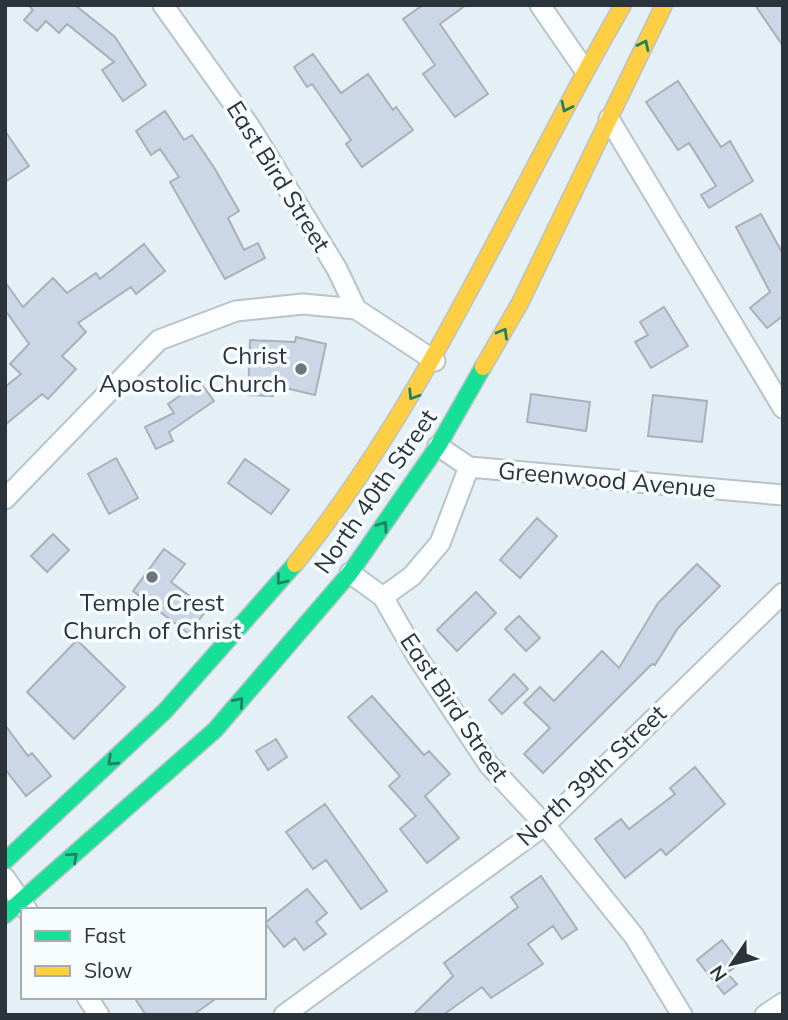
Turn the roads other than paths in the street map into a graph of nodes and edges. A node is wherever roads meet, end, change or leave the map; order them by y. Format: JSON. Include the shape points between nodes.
{"nodes":[{"id":1,"x":163,"y":5,"type":"edge"},
{"id":2,"x":540,"y":5,"type":"edge"},
{"id":3,"x":623,"y":5,"type":"edge"},
{"id":4,"x":664,"y":5,"type":"edge"},
{"id":5,"x":584,"y":69,"type":"junction"},
{"id":6,"x":609,"y":118,"type":"junction"},
{"id":7,"x":356,"y":309,"type":"junction"},
{"id":8,"x":435,"y":361,"type":"junction"},
{"id":9,"x":783,"y":408,"type":"edge"},
{"id":10,"x":438,"y":446,"type":"junction"},
{"id":11,"x":469,"y":467,"type":"junction"},
{"id":12,"x":783,"y":495,"type":"edge"},
{"id":13,"x":5,"y":499,"type":"edge"},
{"id":14,"x":350,"y":573,"type":"junction"},
{"id":15,"x":783,"y":593,"type":"edge"},
{"id":16,"x":383,"y":597,"type":"junction"},
{"id":17,"x":545,"y":825,"type":"junction"},
{"id":18,"x":5,"y":861,"type":"edge"},
{"id":19,"x":5,"y":878,"type":"edge"},
{"id":20,"x":24,"y":906,"type":"edge"},
{"id":21,"x":5,"y":915,"type":"edge"},
{"id":22,"x":88,"y":999,"type":"edge"},
{"id":23,"x":783,"y":1003,"type":"edge"},
{"id":24,"x":99,"y":1015,"type":"edge"},
{"id":25,"x":284,"y":1015,"type":"edge"},
{"id":26,"x":682,"y":1015,"type":"edge"},
{"id":27,"x":765,"y":1015,"type":"edge"}],
"edges":[{"from":1,"to":7,"type":"street","name":"East Bird Street","via":[[250,127],[337,269]]},
{"from":2,"to":5,"type":"street"},
{"from":3,"to":5,"type":"main road","name":"North 40th Street"},
{"from":6,"to":4,"type":"main road","name":"North 40th Street","one_way":true},
{"from":5,"to":8,"type":"main road","name":"North 40th Street","one_way":true},
{"from":6,"to":9,"type":"street"},
{"from":10,"to":6,"type":"main road","name":"North 40th Street","one_way":true,"via":[[520,303]]},
{"from":7,"to":8,"type":"street"},
{"from":7,"to":13,"type":"street","via":[[303,304],[236,311],[159,340]]},
{"from":8,"to":18,"type":"main road","name":"North 40th Street","one_way":true,"via":[[366,468],[270,594],[167,709]]},
{"from":10,"to":11,"type":"street","name":"Greenwood Avenue"},
{"from":14,"to":10,"type":"main road","name":"North 40th Street","one_way":true},
{"from":11,"to":12,"type":"street","name":"Greenwood Avenue"},
{"from":11,"to":16,"type":"street","via":[[440,543],[412,576]]},
{"from":14,"to":16,"type":"street","name":"East Bird Street"},
{"from":20,"to":14,"type":"main road","name":"North 40th Street","one_way":true,"via":[[215,730]]},
{"from":15,"to":17,"type":"street","name":"North 39th Street"},
{"from":16,"to":17,"type":"street","name":"East Bird Street","via":[[489,765]]},
{"from":17,"to":25,"type":"street","name":"North 39th Street"},
{"from":17,"to":26,"type":"street","name":"East Bird Street","via":[[634,936]]},
{"from":19,"to":20,"type":"street"},
{"from":20,"to":21,"type":"main road","name":"North 40th Street"},
{"from":22,"to":24,"type":"street"},
{"from":23,"to":27,"type":"street"}]}
